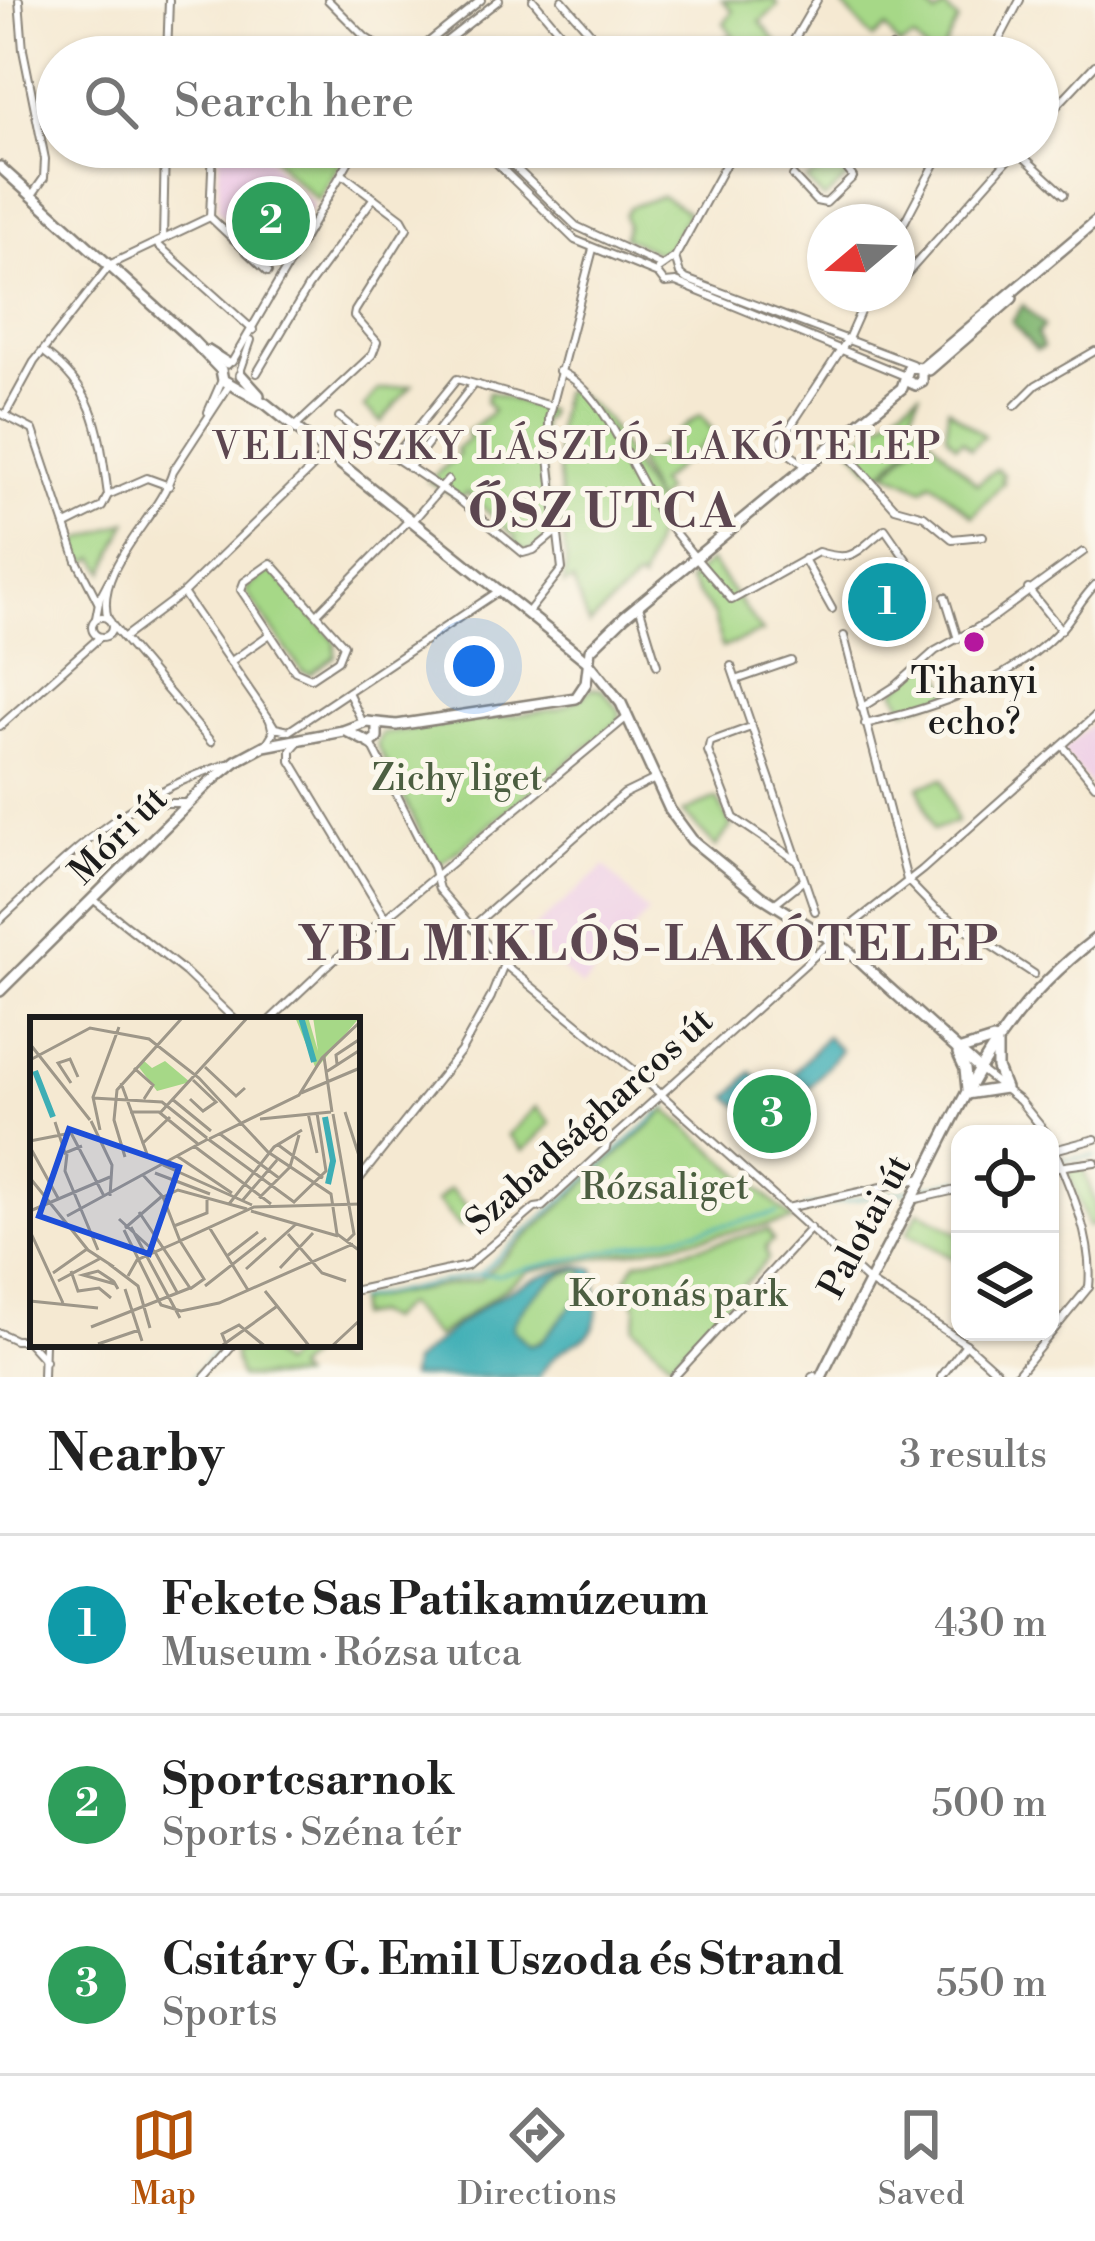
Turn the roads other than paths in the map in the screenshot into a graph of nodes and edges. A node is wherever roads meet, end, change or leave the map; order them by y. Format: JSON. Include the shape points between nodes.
{"nodes":[{"id":1,"x":19,"y":0,"type":"edge"},
{"id":2,"x":169,"y":0,"type":"edge"},
{"id":3,"x":328,"y":0,"type":"edge"},
{"id":4,"x":481,"y":0,"type":"edge"},
{"id":5,"x":499,"y":0,"type":"edge"},
{"id":6,"x":533,"y":0,"type":"edge"},
{"id":7,"x":562,"y":0,"type":"edge"},
{"id":8,"x":818,"y":0,"type":"edge"},
{"id":9,"x":1020,"y":0,"type":"edge"},
{"id":10,"x":168,"y":36,"type":"edge"},
{"id":11,"x":364,"y":36,"type":"edge"},
{"id":12,"x":436,"y":36,"type":"edge"},
{"id":13,"x":453,"y":36,"type":"edge"},
{"id":14,"x":563,"y":36,"type":"edge"},
{"id":15,"x":593,"y":36,"type":"edge"},
{"id":16,"x":797,"y":36,"type":"edge"},
{"id":17,"x":1001,"y":36,"type":"edge"},
{"id":18,"x":1095,"y":65,"type":"edge"},
{"id":19,"x":1059,"y":104,"type":"edge"},
{"id":20,"x":36,"y":112,"type":"edge"},
{"id":21,"x":0,"y":167,"type":"edge"},
{"id":22,"x":45,"y":168,"type":"edge"},
{"id":23,"x":164,"y":168,"type":"edge"},
{"id":24,"x":212,"y":168,"type":"edge"},
{"id":25,"x":345,"y":168,"type":"edge"},
{"id":26,"x":501,"y":168,"type":"edge"},
{"id":27,"x":516,"y":168,"type":"edge"},
{"id":28,"x":724,"y":168,"type":"edge"},
{"id":29,"x":846,"y":168,"type":"edge"},
{"id":30,"x":933,"y":168,"type":"edge"},
{"id":31,"x":1000,"y":168,"type":"edge"},
{"id":32,"x":1037,"y":168,"type":"edge"},
{"id":33,"x":342,"y":174,"type":"junction"},
{"id":34,"x":793,"y":176,"type":"dead end"},
{"id":35,"x":1064,"y":194,"type":"dead end"},
{"id":36,"x":32,"y":196,"type":"junction"},
{"id":37,"x":372,"y":200,"type":"junction"},
{"id":38,"x":914,"y":204,"type":"edge"},
{"id":39,"x":210,"y":217,"type":"junction"},
{"id":40,"x":1095,"y":226,"type":"edge"},
{"id":41,"x":160,"y":243,"type":"junction"},
{"id":42,"x":592,"y":249,"type":"junction"},
{"id":43,"x":675,"y":257,"type":"junction"},
{"id":44,"x":111,"y":264,"type":"junction"},
{"id":45,"x":915,"y":265,"type":"edge"},
{"id":46,"x":661,"y":267,"type":"junction"},
{"id":47,"x":268,"y":272,"type":"dead end"},
{"id":48,"x":678,"y":274,"type":"junction"},
{"id":49,"x":859,"y":312,"type":"edge"},
{"id":50,"x":253,"y":330,"type":"junction"},
{"id":51,"x":848,"y":339,"type":"junction"},
{"id":52,"x":841,"y":350,"type":"junction"},
{"id":53,"x":1095,"y":351,"type":"edge"},
{"id":54,"x":43,"y":352,"type":"junction"},
{"id":55,"x":921,"y":369,"type":"junction"},
{"id":56,"x":560,"y":371,"type":"junction"},
{"id":57,"x":231,"y":373,"type":"junction"},
{"id":58,"x":257,"y":373,"type":"dead end"},
{"id":59,"x":908,"y":381,"type":"junction"},
{"id":60,"x":472,"y":384,"type":"junction"},
{"id":61,"x":551,"y":406,"type":"junction"},
{"id":62,"x":1015,"y":406,"type":"dead end"},
{"id":63,"x":3,"y":414,"type":"edge"},
{"id":64,"x":339,"y":416,"type":"dead end"},
{"id":65,"x":295,"y":427,"type":"junction"},
{"id":66,"x":839,"y":445,"type":"junction"},
{"id":67,"x":326,"y":454,"type":"junction"},
{"id":68,"x":394,"y":458,"type":"junction"},
{"id":69,"x":410,"y":468,"type":"junction"},
{"id":70,"x":809,"y":468,"type":"junction"},
{"id":71,"x":448,"y":480,"type":"dead end"},
{"id":72,"x":169,"y":486,"type":"junction"},
{"id":73,"x":438,"y":488,"type":"junction"},
{"id":74,"x":108,"y":495,"type":"junction"},
{"id":75,"x":410,"y":521,"type":"junction"},
{"id":76,"x":66,"y":525,"type":"junction"},
{"id":77,"x":558,"y":531,"type":"junction"},
{"id":78,"x":983,"y":536,"type":"dead end"},
{"id":79,"x":1083,"y":552,"type":"dead end"},
{"id":80,"x":805,"y":559,"type":"junction"},
{"id":81,"x":697,"y":560,"type":"junction"},
{"id":82,"x":116,"y":572,"type":"junction"},
{"id":83,"x":1095,"y":585,"type":"edge"},
{"id":84,"x":1028,"y":589,"type":"junction"},
{"id":85,"x":499,"y":591,"type":"junction"},
{"id":86,"x":928,"y":591,"type":"dead end"},
{"id":87,"x":183,"y":593,"type":"junction"},
{"id":88,"x":945,"y":597,"type":"dead end"},
{"id":89,"x":98,"y":602,"type":"junction"},
{"id":90,"x":640,"y":609,"type":"junction"},
{"id":91,"x":832,"y":609,"type":"dead end"},
{"id":92,"x":318,"y":613,"type":"junction"},
{"id":93,"x":527,"y":614,"type":"junction"},
{"id":94,"x":96,"y":619,"type":"junction"},
{"id":95,"x":110,"y":622,"type":"junction"},
{"id":96,"x":1060,"y":630,"type":"junction"},
{"id":97,"x":92,"y":631,"type":"junction"},
{"id":98,"x":270,"y":634,"type":"junction"},
{"id":99,"x":844,"y":636,"type":"dead end"},
{"id":100,"x":104,"y":637,"type":"junction"},
{"id":101,"x":123,"y":638,"type":"junction"},
{"id":102,"x":958,"y":638,"type":"junction"},
{"id":103,"x":87,"y":645,"type":"junction"},
{"id":104,"x":790,"y":661,"type":"dead end"},
{"id":105,"x":230,"y":662,"type":"junction"},
{"id":106,"x":588,"y":662,"type":"junction"},
{"id":107,"x":657,"y":665,"type":"dead end"},
{"id":108,"x":731,"y":666,"type":"dead end"},
{"id":109,"x":736,"y":680,"type":"junction"},
{"id":110,"x":348,"y":692,"type":"junction"},
{"id":111,"x":861,"y":708,"type":"junction"},
{"id":112,"x":629,"y":716,"type":"junction"},
{"id":113,"x":1095,"y":716,"type":"edge"},
{"id":114,"x":270,"y":720,"type":"junction"},
{"id":115,"x":865,"y":724,"type":"junction"},
{"id":116,"x":0,"y":726,"type":"edge"},
{"id":117,"x":751,"y":727,"type":"junction"},
{"id":118,"x":362,"y":732,"type":"junction"},
{"id":119,"x":378,"y":732,"type":"junction"},
{"id":120,"x":307,"y":737,"type":"junction"},
{"id":121,"x":211,"y":742,"type":"dead end"},
{"id":122,"x":1062,"y":745,"type":"junction"},
{"id":123,"x":265,"y":746,"type":"junction"},
{"id":124,"x":236,"y":761,"type":"junction"},
{"id":125,"x":384,"y":765,"type":"junction"},
{"id":126,"x":655,"y":779,"type":"junction"},
{"id":127,"x":1095,"y":784,"type":"edge"},
{"id":128,"x":189,"y":803,"type":"junction"},
{"id":129,"x":132,"y":809,"type":"junction"},
{"id":130,"x":791,"y":842,"type":"junction"},
{"id":131,"x":774,"y":846,"type":"junction"},
{"id":132,"x":798,"y":862,"type":"junction"},
{"id":133,"x":435,"y":879,"type":"junction"},
{"id":134,"x":804,"y":880,"type":"junction"},
{"id":135,"x":907,"y":880,"type":"junction"},
{"id":136,"x":94,"y":900,"type":"junction"},
{"id":137,"x":774,"y":904,"type":"junction"},
{"id":138,"x":814,"y":911,"type":"dead end"},
{"id":139,"x":386,"y":919,"type":"junction"},
{"id":140,"x":0,"y":920,"type":"edge"},
{"id":141,"x":471,"y":927,"type":"junction"},
{"id":142,"x":809,"y":927,"type":"junction"},
{"id":143,"x":1095,"y":939,"type":"edge"},
{"id":144,"x":831,"y":941,"type":"junction"},
{"id":145,"x":810,"y":960,"type":"junction"},
{"id":146,"x":504,"y":964,"type":"junction"},
{"id":147,"x":1034,"y":974,"type":"dead end"},
{"id":148,"x":0,"y":991,"type":"edge"},
{"id":149,"x":232,"y":1017,"type":"edge"},
{"id":150,"x":273,"y":1017,"type":"edge"},
{"id":151,"x":998,"y":1037,"type":"junction"},
{"id":152,"x":956,"y":1051,"type":"junction"},
{"id":153,"x":979,"y":1069,"type":"junction"},
{"id":154,"x":1005,"y":1088,"type":"junction"},
{"id":155,"x":966,"y":1094,"type":"junction"},
{"id":156,"x":660,"y":1095,"type":"junction"},
{"id":157,"x":1038,"y":1125,"type":"edge"},
{"id":158,"x":1095,"y":1139,"type":"edge"},
{"id":159,"x":1059,"y":1158,"type":"edge"},
{"id":160,"x":1059,"y":1159,"type":"edge"},
{"id":161,"x":1095,"y":1162,"type":"edge"},
{"id":162,"x":1059,"y":1165,"type":"edge"},
{"id":163,"x":360,"y":1178,"type":"edge"},
{"id":164,"x":922,"y":1180,"type":"junction"},
{"id":165,"x":951,"y":1191,"type":"edge"},
{"id":166,"x":913,"y":1199,"type":"junction"},
{"id":167,"x":787,"y":1208,"type":"junction"},
{"id":168,"x":811,"y":1228,"type":"junction"},
{"id":169,"x":868,"y":1281,"type":"junction"},
{"id":170,"x":1092,"y":1288,"type":"edge"},
{"id":171,"x":360,"y":1289,"type":"edge"},
{"id":172,"x":1059,"y":1324,"type":"edge"},
{"id":173,"x":0,"y":1333,"type":"edge"},
{"id":174,"x":30,"y":1340,"type":"edge"},
{"id":175,"x":1043,"y":1341,"type":"edge"},
{"id":176,"x":966,"y":1344,"type":"junction"},
{"id":177,"x":35,"y":1347,"type":"edge"},
{"id":178,"x":44,"y":1347,"type":"edge"},
{"id":179,"x":230,"y":1347,"type":"edge"},
{"id":180,"x":46,"y":1362,"type":"junction"},
{"id":181,"x":816,"y":1376,"type":"edge"},
{"id":182,"x":43,"y":1377,"type":"edge"},
{"id":183,"x":205,"y":1377,"type":"edge"},
{"id":184,"x":674,"y":1377,"type":"edge"},
{"id":185,"x":941,"y":1377,"type":"edge"},
{"id":186,"x":1003,"y":1377,"type":"edge"},
{"id":187,"x":1016,"y":1377,"type":"edge"}],
"edges":[{"from":1,"to":20,"type":"street"},
{"from":2,"to":10,"type":"street"},
{"from":3,"to":11,"type":"street"},
{"from":4,"to":12,"type":"street"},
{"from":5,"to":13,"type":"street"},
{"from":6,"to":14,"type":"street"},
{"from":7,"to":15,"type":"street"},
{"from":8,"to":16,"type":"street"},
{"from":9,"to":17,"type":"street"},
{"from":18,"to":19,"type":"street"},
{"from":21,"to":36,"type":"main road"},
{"from":22,"to":36,"type":"street"},
{"from":23,"to":41,"type":"street"},
{"from":24,"to":39,"type":"street"},
{"from":25,"to":33,"type":"street"},
{"from":26,"to":42,"type":"street"},
{"from":27,"to":46,"type":"street","via":[[576,226]]},
{"from":28,"to":43,"type":"street"},
{"from":29,"to":34,"type":"street","via":[[853,177],[826,203]]},
{"from":30,"to":38,"type":"street"},
{"from":31,"to":45,"type":"street"},
{"from":32,"to":35,"type":"street"},
{"from":33,"to":37,"type":"street"},
{"from":33,"to":50,"type":"street"},
{"from":36,"to":44,"type":"main road"},
{"from":37,"to":58,"type":"street"},
{"from":37,"to":65,"type":"street","via":[[407,228],[356,306],[354,316],[376,342],[372,355]]},
{"from":39,"to":41,"type":"street"},
{"from":39,"to":47,"type":"street"},
{"from":40,"to":55,"type":"main road"},
{"from":41,"to":44,"type":"street"},
{"from":41,"to":50,"type":"street"},
{"from":42,"to":46,"type":"street"},
{"from":42,"to":56,"type":"street"},
{"from":43,"to":46,"type":"street"},
{"from":43,"to":48,"type":"street"},
{"from":44,"to":54,"type":"street"},
{"from":44,"to":57,"type":"main road"},
{"from":46,"to":48,"type":"street"},
{"from":46,"to":48,"type":"street","via":[[664,284]]},
{"from":48,"to":51,"type":"street"},
{"from":48,"to":52,"type":"street"},
{"from":49,"to":51,"type":"street"},
{"from":50,"to":57,"type":"street"},
{"from":51,"to":52,"type":"street"},
{"from":51,"to":55,"type":"street"},
{"from":52,"to":59,"type":"street"},
{"from":52,"to":70,"type":"street","via":[[782,438],[781,447]]},
{"from":53,"to":62,"type":"street"},
{"from":54,"to":63,"type":"street"},
{"from":54,"to":74,"type":"street","via":[[86,396],[105,451]]},
{"from":55,"to":59,"type":"main road","via":[[907,369]]},
{"from":55,"to":59,"type":"main road","via":[[922,382]]},
{"from":56,"to":61,"type":"street"},
{"from":56,"to":81,"type":"street","via":[[600,410]]},
{"from":57,"to":65,"type":"main road"},
{"from":57,"to":72,"type":"street"},
{"from":59,"to":66,"type":"main road"},
{"from":59,"to":70,"type":"main road"},
{"from":60,"to":61,"type":"street"},
{"from":60,"to":68,"type":"street","via":[[454,381]]},
{"from":60,"to":69,"type":"street"},
{"from":61,"to":77,"type":"street"},
{"from":63,"to":76,"type":"street","via":[[33,430]]},
{"from":64,"to":68,"type":"street"},
{"from":65,"to":67,"type":"main road"},
{"from":66,"to":70,"type":"main road"},
{"from":66,"to":78,"type":"street","via":[[895,508],[929,519],[952,538]]},
{"from":67,"to":75,"type":"main road"},
{"from":67,"to":87,"type":"street"},
{"from":68,"to":69,"type":"street"},
{"from":69,"to":73,"type":"street"},
{"from":70,"to":81,"type":"main road"},
{"from":71,"to":73,"type":"street"},
{"from":72,"to":74,"type":"street","via":[[147,478]]},
{"from":72,"to":82,"type":"street"},
{"from":73,"to":75,"type":"street"},
{"from":73,"to":77,"type":"street","via":[[523,553]]},
{"from":74,"to":76,"type":"street","via":[[102,507]]},
{"from":75,"to":85,"type":"main road"},
{"from":75,"to":92,"type":"street"},
{"from":76,"to":89,"type":"street"},
{"from":77,"to":93,"type":"street","via":[[562,569]]},
{"from":79,"to":84,"type":"street"},
{"from":80,"to":81,"type":"street","via":[[732,600]]},
{"from":80,"to":86,"type":"street","via":[[821,552],[842,560],[885,529]]},
{"from":80,"to":91,"type":"street"},
{"from":81,"to":90,"type":"main road"},
{"from":81,"to":106,"type":"main road","via":[[625,616]]},
{"from":82,"to":89,"type":"street"},
{"from":82,"to":95,"type":"street","via":[[105,599]]},
{"from":83,"to":96,"type":"street"},
{"from":84,"to":96,"type":"street"},
{"from":84,"to":102,"type":"street"},
{"from":85,"to":93,"type":"main road"},
{"from":85,"to":110,"type":"street"},
{"from":87,"to":101,"type":"street"},
{"from":87,"to":105,"type":"street"},
{"from":88,"to":102,"type":"street"},
{"from":89,"to":94,"type":"street"},
{"from":90,"to":106,"type":"main road"},
{"from":90,"to":107,"type":"street"},
{"from":92,"to":98,"type":"street","via":[[344,651],[317,675],[300,675]]},
{"from":92,"to":98,"type":"street","via":[[280,568],[267,564],[241,590]]},
{"from":93,"to":106,"type":"main road"},
{"from":94,"to":95,"type":"street"},
{"from":94,"to":97,"type":"street"},
{"from":95,"to":100,"type":"street"},
{"from":95,"to":101,"type":"street"},
{"from":96,"to":115,"type":"street","via":[[992,680]]},
{"from":97,"to":100,"type":"street"},
{"from":97,"to":103,"type":"street"},
{"from":98,"to":105,"type":"street"},
{"from":99,"to":111,"type":"street"},
{"from":100,"to":101,"type":"street"},
{"from":100,"to":103,"type":"street"},
{"from":101,"to":121,"type":"street"},
{"from":102,"to":111,"type":"street"},
{"from":103,"to":116,"type":"street"},
{"from":104,"to":109,"type":"street"},
{"from":105,"to":114,"type":"street"},
{"from":106,"to":112,"type":"main road"},
{"from":106,"to":119,"type":"main road","via":[[584,689],[565,702]]},
{"from":108,"to":109,"type":"street"},
{"from":109,"to":117,"type":"street"},
{"from":110,"to":114,"type":"street","via":[[289,731]]},
{"from":110,"to":118,"type":"street"},
{"from":111,"to":115,"type":"street"},
{"from":112,"to":126,"type":"main road"},
{"from":112,"to":133,"type":"street"},
{"from":113,"to":122,"type":"street","name":"Szabadságharcos út"},
{"from":114,"to":123,"type":"street"},
{"from":115,"to":135,"type":"street"},
{"from":117,"to":130,"type":"street"},
{"from":117,"to":131,"type":"street","via":[[710,742],[708,751],[734,818]]},
{"from":118,"to":119,"type":"main road"},
{"from":118,"to":119,"type":"main road"},
{"from":118,"to":120,"type":"main road","name":"Móri út"},
{"from":118,"to":125,"type":"street"},
{"from":119,"to":125,"type":"street"},
{"from":120,"to":123,"type":"main road","name":"Móri út"},
{"from":120,"to":139,"type":"street","via":[[291,750],[291,761]]},
{"from":122,"to":127,"type":"street"},
{"from":122,"to":135,"type":"street","name":"Szabadságharcos út"},
{"from":123,"to":124,"type":"main road","name":"Móri út"},
{"from":124,"to":128,"type":"main road","name":"Móri út"},
{"from":124,"to":129,"type":"street","via":[[163,787]]},
{"from":125,"to":133,"type":"street"},
{"from":126,"to":137,"type":"main road","via":[[692,840]]},
{"from":126,"to":141,"type":"street","via":[[624,794]]},
{"from":128,"to":129,"type":"street"},
{"from":128,"to":136,"type":"main road","name":"Móri út"},
{"from":129,"to":140,"type":"street"},
{"from":130,"to":131,"type":"street"},
{"from":130,"to":132,"type":"street"},
{"from":131,"to":132,"type":"street"},
{"from":132,"to":134,"type":"street"},
{"from":133,"to":139,"type":"street"},
{"from":133,"to":141,"type":"street"},
{"from":134,"to":137,"type":"street"},
{"from":134,"to":138,"type":"street"},
{"from":135,"to":144,"type":"street","name":"Szabadságharcos út"},
{"from":135,"to":147,"type":"street","via":[[934,908]]},
{"from":136,"to":148,"type":"main road","name":"Móri út"},
{"from":136,"to":149,"type":"street"},
{"from":137,"to":142,"type":"main road"},
{"from":139,"to":150,"type":"street"},
{"from":141,"to":146,"type":"street"},
{"from":142,"to":144,"type":"main road"},
{"from":142,"to":145,"type":"street"},
{"from":143,"to":151,"type":"main road","name":"Palotai út"},
{"from":144,"to":145,"type":"street","name":"Szabadságharcos út"},
{"from":144,"to":152,"type":"main road"},
{"from":145,"to":156,"type":"street","name":"Szabadságharcos út"},
{"from":146,"to":156,"type":"street"},
{"from":146,"to":163,"type":"street","via":[[452,1065]]},
{"from":151,"to":152,"type":"main road"},
{"from":151,"to":153,"type":"main road","name":"Palotai út"},
{"from":151,"to":154,"type":"main road"},
{"from":152,"to":153,"type":"main road"},
{"from":152,"to":155,"type":"main road"},
{"from":153,"to":154,"type":"street"},
{"from":153,"to":155,"type":"main road","name":"Palotai út"},
{"from":154,"to":155,"type":"main road"},
{"from":154,"to":157,"type":"street"},
{"from":155,"to":164,"type":"main road","name":"Palotai út"},
{"from":156,"to":167,"type":"street"},
{"from":156,"to":171,"type":"street","name":"Szabadságharcos út","via":[[474,1262]]},
{"from":158,"to":159,"type":"street"},
{"from":160,"to":161,"type":"street"},
{"from":162,"to":170,"type":"street","via":[[1089,1252]]},
{"from":164,"to":166,"type":"main road","name":"Palotai út"},
{"from":164,"to":167,"type":"street"},
{"from":165,"to":166,"type":"street"},
{"from":166,"to":169,"type":"main road","name":"Palotai út"},
{"from":167,"to":168,"type":"street"},
{"from":168,"to":169,"type":"street"},
{"from":168,"to":184,"type":"street"},
{"from":169,"to":176,"type":"street"},
{"from":169,"to":181,"type":"main road","name":"Palotai út"},
{"from":170,"to":172,"type":"street"},
{"from":173,"to":174,"type":"street"},
{"from":175,"to":187,"type":"street"},
{"from":176,"to":185,"type":"street"},
{"from":176,"to":186,"type":"street"},
{"from":177,"to":180,"type":"street"},
{"from":178,"to":180,"type":"street"},
{"from":179,"to":183,"type":"street"},
{"from":180,"to":182,"type":"street"}]}
